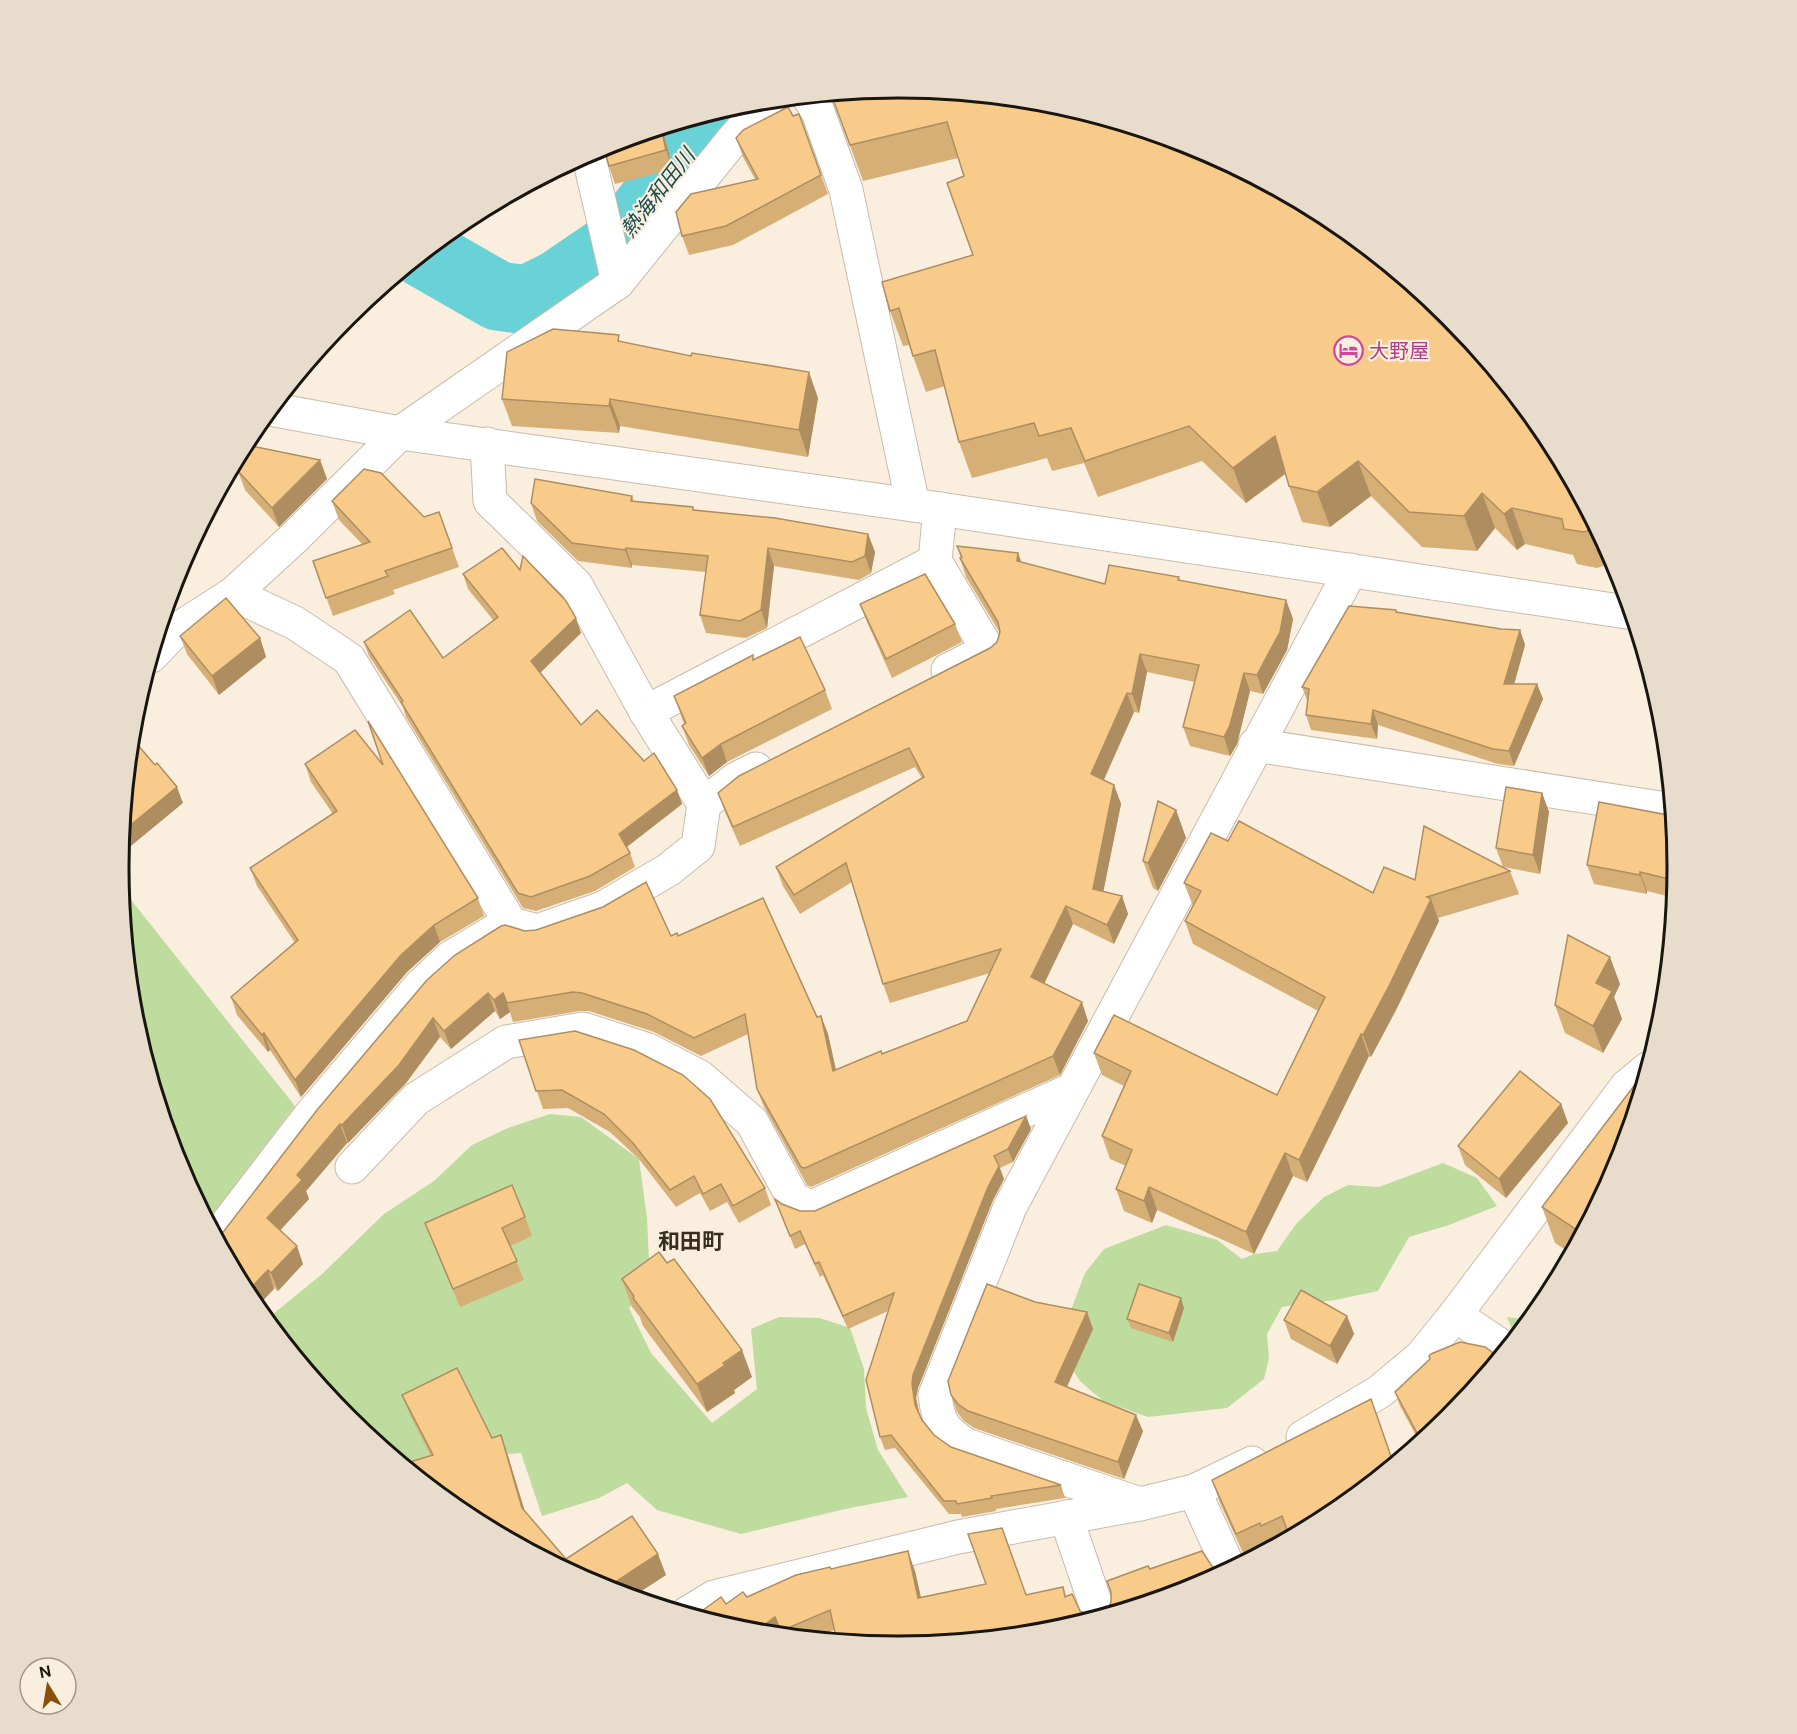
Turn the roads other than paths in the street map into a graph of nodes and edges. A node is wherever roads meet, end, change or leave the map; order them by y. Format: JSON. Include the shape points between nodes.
{"nodes":[{"id":1,"x":812,"y":103,"type":"edge"},
{"id":2,"x":759,"y":110,"type":"edge"},
{"id":3,"x":590,"y":162,"type":"edge"},
{"id":4,"x":618,"y":282,"type":"junction"},
{"id":5,"x":279,"y":411,"type":"edge"},
{"id":6,"x":400,"y":433,"type":"junction"},
{"id":7,"x":487,"y":444,"type":"junction"},
{"id":8,"x":927,"y":507,"type":"junction"},
{"id":9,"x":935,"y":561,"type":"junction"},
{"id":10,"x":1351,"y":570,"type":"junction"},
{"id":11,"x":233,"y":594,"type":"junction"},
{"id":12,"x":1624,"y":612,"type":"edge"},
{"id":13,"x":169,"y":625,"type":"edge"},
{"id":14,"x":925,"y":682,"type":"edge"},
{"id":15,"x":646,"y":712,"type":"junction"},
{"id":16,"x":1256,"y":745,"type":"junction"},
{"id":17,"x":778,"y":758,"type":"edge"},
{"id":18,"x":704,"y":804,"type":"junction"},
{"id":19,"x":1665,"y":809,"type":"edge"},
{"id":20,"x":511,"y":924,"type":"junction"},
{"id":21,"x":1639,"y":1076,"type":"edge"},
{"id":22,"x":1071,"y":1090,"type":"junction"},
{"id":23,"x":352,"y":1167,"type":"dead end"},
{"id":24,"x":221,"y":1231,"type":"edge"},
{"id":25,"x":1455,"y":1316,"type":"junction"},
{"id":26,"x":1500,"y":1346,"type":"edge"},
{"id":27,"x":1194,"y":1491,"type":"junction"},
{"id":28,"x":1140,"y":1504,"type":"junction"},
{"id":29,"x":1066,"y":1517,"type":"junction"},
{"id":30,"x":1227,"y":1563,"type":"edge"},
{"id":31,"x":695,"y":1609,"type":"edge"},
{"id":32,"x":1098,"y":1610,"type":"edge"}],
"edges":[{"from":1,"to":8,"type":"street","via":[[846,190]]},
{"from":2,"to":4,"type":"street"},
{"from":3,"to":4,"type":"street"},
{"from":4,"to":6,"type":"street"},
{"from":5,"to":6,"type":"street"},
{"from":6,"to":7,"type":"street"},
{"from":6,"to":11,"type":"street"},
{"from":7,"to":8,"type":"street"},
{"from":7,"to":15,"type":"street","via":[[490,501],[576,585]]},
{"from":8,"to":9,"type":"street"},
{"from":8,"to":10,"type":"street"},
{"from":9,"to":14,"type":"street","via":[[988,650]]},
{"from":9,"to":15,"type":"street"},
{"from":10,"to":12,"type":"street"},
{"from":10,"to":16,"type":"street"},
{"from":11,"to":13,"type":"street"},
{"from":11,"to":20,"type":"street","via":[[295,623],[349,659]]},
{"from":15,"to":18,"type":"street"},
{"from":16,"to":19,"type":"street"},
{"from":16,"to":22,"type":"street"},
{"from":17,"to":18,"type":"street","via":[[736,779]]},
{"from":18,"to":20,"type":"street","via":[[698,846],[668,870],[603,908],[537,931]]},
{"from":20,"to":24,"type":"street","via":[[450,958],[420,986],[309,1117]]},
{"from":21,"to":25,"type":"street","via":[[1627,1086]]},
{"from":22,"to":23,"type":"street","via":[[812,1207],[794,1200],[752,1122],[700,1077],[648,1050],[583,1029],[506,1042],[416,1099]]},
{"from":22,"to":28,"type":"street","via":[[1010,1207],[935,1395],[937,1414],[948,1433],[966,1445]]},
{"from":25,"to":26,"type":"street"},
{"from":25,"to":27,"type":"street","via":[[1421,1357],[1379,1392],[1296,1441]]},
{"from":27,"to":28,"type":"street"},
{"from":27,"to":30,"type":"street"},
{"from":28,"to":29,"type":"street"},
{"from":29,"to":31,"type":"street","via":[[958,1537],[714,1597]]},
{"from":29,"to":32,"type":"street"}]}
